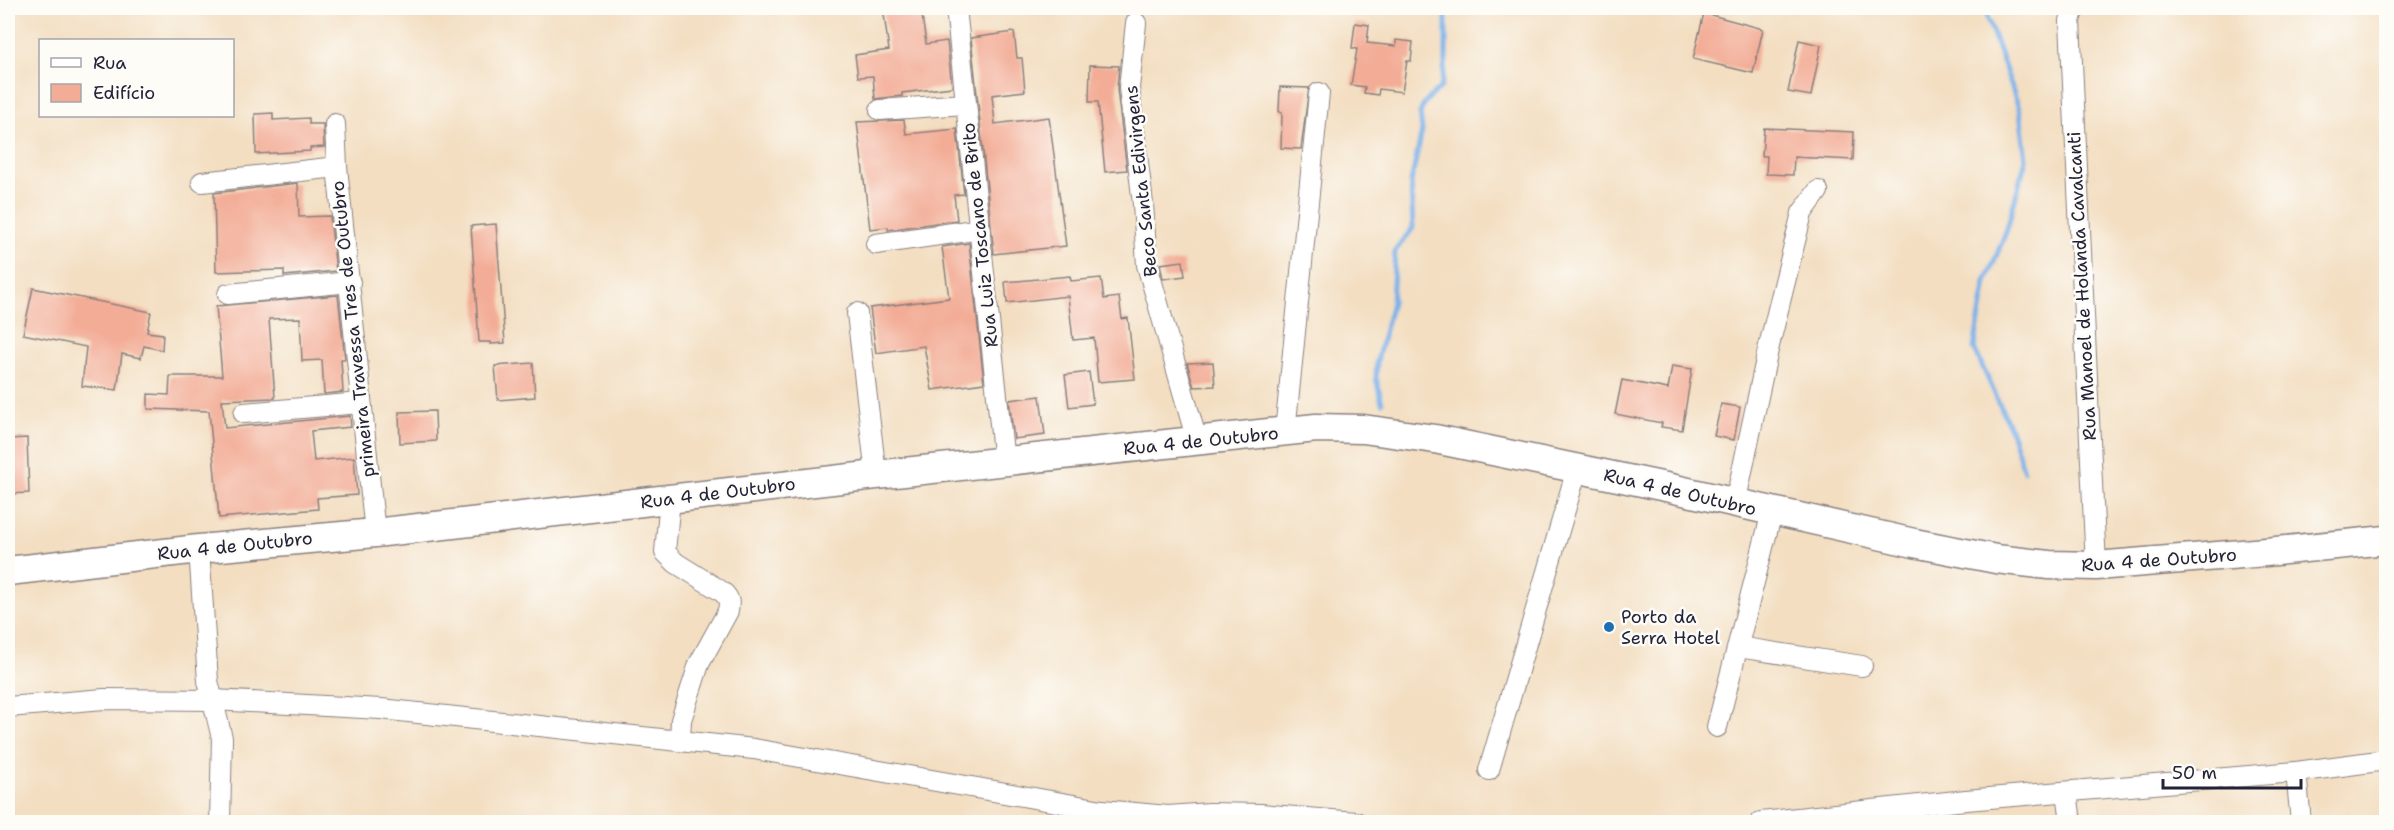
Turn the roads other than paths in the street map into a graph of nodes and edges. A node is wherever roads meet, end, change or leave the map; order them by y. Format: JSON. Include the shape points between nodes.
{"nodes":[{"id":1,"x":956,"y":8,"type":"edge"},
{"id":2,"x":2074,"y":8,"type":"edge"},
{"id":3,"x":1136,"y":23,"type":"dead end"},
{"id":4,"x":1319,"y":93,"type":"dead end"},
{"id":5,"x":965,"y":104,"type":"junction"},
{"id":6,"x":880,"y":110,"type":"dead end"},
{"id":7,"x":335,"y":124,"type":"dead end"},
{"id":8,"x":337,"y":167,"type":"junction"},
{"id":9,"x":202,"y":182,"type":"dead end"},
{"id":10,"x":1818,"y":191,"type":"dead end"},
{"id":11,"x":981,"y":229,"type":"junction"},
{"id":12,"x":876,"y":244,"type":"dead end"},
{"id":13,"x":350,"y":282,"type":"junction"},
{"id":14,"x":228,"y":294,"type":"dead end"},
{"id":15,"x":857,"y":313,"type":"dead end"},
{"id":16,"x":360,"y":403,"type":"junction"},
{"id":17,"x":244,"y":413,"type":"dead end"},
{"id":18,"x":1285,"y":432,"type":"junction"},
{"id":19,"x":1197,"y":441,"type":"junction"},
{"id":20,"x":1004,"y":462,"type":"junction"},
{"id":21,"x":1577,"y":469,"type":"junction"},
{"id":22,"x":876,"y":475,"type":"junction"},
{"id":23,"x":670,"y":499,"type":"junction"},
{"id":24,"x":1735,"y":504,"type":"junction"},
{"id":25,"x":1772,"y":512,"type":"junction"},
{"id":26,"x":375,"y":533,"type":"junction"},
{"id":27,"x":2386,"y":540,"type":"edge"},
{"id":28,"x":200,"y":549,"type":"junction"},
{"id":29,"x":2096,"y":566,"type":"junction"},
{"id":30,"x":8,"y":571,"type":"edge"},
{"id":31,"x":1738,"y":647,"type":"junction"},
{"id":32,"x":1862,"y":666,"type":"dead end"},
{"id":33,"x":214,"y":700,"type":"junction"},
{"id":34,"x":8,"y":707,"type":"edge"},
{"id":35,"x":1717,"y":727,"type":"dead end"},
{"id":36,"x":680,"y":740,"type":"junction"},
{"id":37,"x":2386,"y":760,"type":"edge"},
{"id":38,"x":1489,"y":770,"type":"dead end"},
{"id":39,"x":2296,"y":772,"type":"junction"},
{"id":40,"x":2067,"y":792,"type":"junction"},
{"id":41,"x":1868,"y":816,"type":"edge"},
{"id":42,"x":220,"y":822,"type":"edge"},
{"id":43,"x":1356,"y":822,"type":"edge"},
{"id":44,"x":1761,"y":822,"type":"edge"},
{"id":45,"x":2071,"y":822,"type":"edge"},
{"id":46,"x":2301,"y":822,"type":"edge"}],
"edges":[{"from":1,"to":5,"type":"street","name":"Rua Luiz Toscano de Brito"},
{"from":2,"to":29,"type":"street","name":"Rua Manoel de Holanda Cavalcanti","via":[[2070,21]]},
{"from":3,"to":19,"type":"street","name":"Beco Santa Edivirgens","via":[[1129,88],[1147,265]]},
{"from":4,"to":18,"type":"street"},
{"from":5,"to":6,"type":"street"},
{"from":5,"to":11,"type":"street","name":"Rua Luiz Toscano de Brito"},
{"from":7,"to":8,"type":"street","name":"primeira Travessa Tres de Outubro"},
{"from":8,"to":9,"type":"street"},
{"from":8,"to":13,"type":"street","name":"primeira Travessa Tres de Outubro"},
{"from":10,"to":24,"type":"street","via":[[1802,213]]},
{"from":11,"to":12,"type":"street"},
{"from":11,"to":20,"type":"street","name":"Rua Luiz Toscano de Brito"},
{"from":13,"to":14,"type":"street"},
{"from":13,"to":16,"type":"street","name":"primeira Travessa Tres de Outubro"},
{"from":15,"to":22,"type":"street"},
{"from":16,"to":17,"type":"street"},
{"from":16,"to":26,"type":"street","name":"primeira Travessa Tres de Outubro"},
{"from":18,"to":19,"type":"main road","name":"Rua 4 de Outubro"},
{"from":18,"to":21,"type":"main road","name":"Rua 4 de Outubro","via":[[1363,429],[1435,439]]},
{"from":19,"to":20,"type":"main road","name":"Rua 4 de Outubro"},
{"from":20,"to":22,"type":"main road","name":"Rua 4 de Outubro"},
{"from":21,"to":24,"type":"main road","name":"Rua 4 de Outubro"},
{"from":21,"to":38,"type":"street"},
{"from":22,"to":23,"type":"main road","name":"Rua 4 de Outubro"},
{"from":23,"to":26,"type":"main road","name":"Rua 4 de Outubro"},
{"from":23,"to":36,"type":"street","via":[[665,552],[727,596],[729,603],[699,664],[681,720]]},
{"from":24,"to":25,"type":"main road","name":"Rua 4 de Outubro"},
{"from":25,"to":29,"type":"main road","name":"Rua 4 de Outubro","via":[[1996,560]]},
{"from":25,"to":31,"type":"street"},
{"from":26,"to":28,"type":"main road","name":"Rua 4 de Outubro"},
{"from":27,"to":29,"type":"main road","name":"Rua 4 de Outubro"},
{"from":28,"to":30,"type":"main road","name":"Rua 4 de Outubro"},
{"from":28,"to":33,"type":"street","via":[[208,681]]},
{"from":31,"to":32,"type":"street"},
{"from":31,"to":35,"type":"street"},
{"from":33,"to":34,"type":"street","via":[[104,699]]},
{"from":33,"to":36,"type":"street","via":[[360,707]]},
{"from":33,"to":42,"type":"street","via":[[222,738]]},
{"from":36,"to":43,"type":"street","via":[[754,749],[1102,810],[1168,816],[1261,814]]},
{"from":37,"to":39,"type":"street"},
{"from":39,"to":40,"type":"street"},
{"from":39,"to":46,"type":"street"},
{"from":40,"to":41,"type":"street"},
{"from":40,"to":45,"type":"street"},
{"from":41,"to":44,"type":"street"}]}
